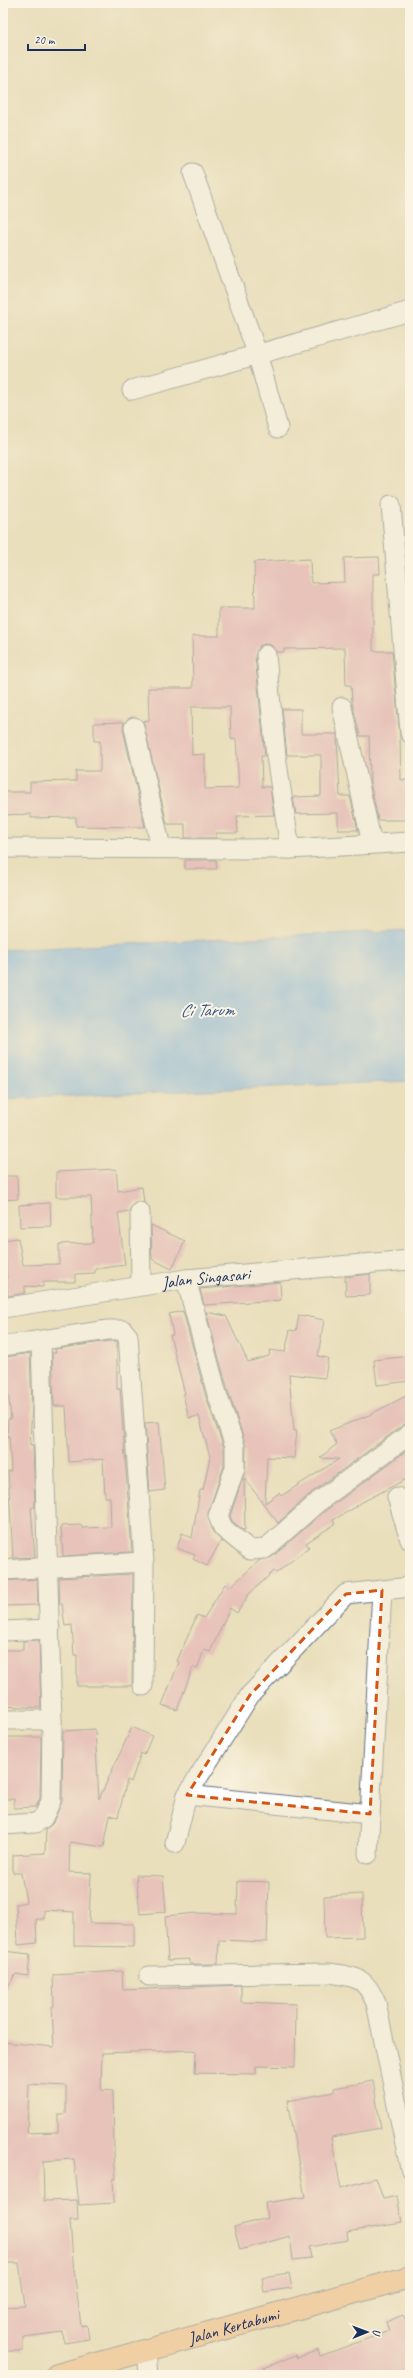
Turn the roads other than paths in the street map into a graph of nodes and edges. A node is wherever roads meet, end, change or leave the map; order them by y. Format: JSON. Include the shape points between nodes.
{"nodes":[{"id":1,"x":193,"y":173,"type":"dead end"},
{"id":2,"x":410,"y":311,"type":"edge"},
{"id":3,"x":257,"y":353,"type":"junction"},
{"id":4,"x":132,"y":390,"type":"dead end"},
{"id":5,"x":278,"y":428,"type":"dead end"},
{"id":6,"x":391,"y":505,"type":"dead end"},
{"id":7,"x":266,"y":654,"type":"dead end"},
{"id":8,"x":342,"y":707,"type":"dead end"},
{"id":9,"x":134,"y":727,"type":"dead end"},
{"id":10,"x":410,"y":733,"type":"edge"},
{"id":11,"x":410,"y":842,"type":"edge"},
{"id":12,"x":372,"y":844,"type":"junction"},
{"id":13,"x":3,"y":848,"type":"edge"},
{"id":14,"x":161,"y":848,"type":"junction"},
{"id":15,"x":290,"y":849,"type":"junction"},
{"id":16,"x":140,"y":1212,"type":"dead end"},
{"id":17,"x":410,"y":1260,"type":"edge"},
{"id":18,"x":186,"y":1279,"type":"junction"},
{"id":19,"x":141,"y":1285,"type":"junction"},
{"id":20,"x":3,"y":1308,"type":"edge"},
{"id":21,"x":41,"y":1342,"type":"junction"},
{"id":22,"x":3,"y":1346,"type":"edge"},
{"id":23,"x":410,"y":1434,"type":"edge"},
{"id":24,"x":397,"y":1497,"type":"dead end"},
{"id":25,"x":410,"y":1540,"type":"edge"},
{"id":26,"x":144,"y":1562,"type":"junction"},
{"id":27,"x":47,"y":1568,"type":"junction"},
{"id":28,"x":3,"y":1570,"type":"edge"},
{"id":29,"x":410,"y":1587,"type":"edge"},
{"id":30,"x":382,"y":1590,"type":"junction"},
{"id":31,"x":50,"y":1630,"type":"junction"},
{"id":32,"x":3,"y":1631,"type":"edge"},
{"id":33,"x":142,"y":1686,"type":"dead end"},
{"id":34,"x":3,"y":1720,"type":"edge"},
{"id":35,"x":52,"y":1720,"type":"junction"},
{"id":36,"x":187,"y":1795,"type":"junction"},
{"id":37,"x":370,"y":1814,"type":"junction"},
{"id":38,"x":3,"y":1825,"type":"edge"},
{"id":39,"x":175,"y":1843,"type":"dead end"},
{"id":40,"x":368,"y":1854,"type":"dead end"},
{"id":41,"x":150,"y":1976,"type":"dead end"},
{"id":42,"x":410,"y":2168,"type":"edge"},
{"id":43,"x":410,"y":2277,"type":"edge"},
{"id":44,"x":147,"y":2351,"type":"junction"},
{"id":45,"x":57,"y":2375,"type":"edge"},
{"id":46,"x":150,"y":2375,"type":"edge"}],
"edges":[{"from":1,"to":3,"type":"street"},
{"from":2,"to":3,"type":"street"},
{"from":3,"to":4,"type":"street"},
{"from":3,"to":5,"type":"street"},
{"from":6,"to":10,"type":"street"},
{"from":7,"to":15,"type":"street","via":[[276,756]]},
{"from":8,"to":12,"type":"street"},
{"from":9,"to":14,"type":"street"},
{"from":11,"to":12,"type":"street"},
{"from":12,"to":15,"type":"street"},
{"from":13,"to":14,"type":"street"},
{"from":14,"to":15,"type":"street"},
{"from":16,"to":19,"type":"street"},
{"from":17,"to":18,"type":"street","name":"Jalan Singasari"},
{"from":18,"to":19,"type":"street","name":"Jalan Singasari"},
{"from":18,"to":23,"type":"street","via":[[217,1394],[236,1446],[235,1468],[218,1516],[223,1528],[250,1550],[265,1549],[318,1502]]},
{"from":19,"to":20,"type":"street","name":"Jalan Singasari"},
{"from":21,"to":22,"type":"street"},
{"from":21,"to":26,"type":"street","via":[[108,1330],[123,1330],[128,1336]]},
{"from":21,"to":27,"type":"street"},
{"from":24,"to":25,"type":"street"},
{"from":26,"to":27,"type":"street"},
{"from":26,"to":33,"type":"street"},
{"from":27,"to":28,"type":"street"},
{"from":27,"to":31,"type":"street"},
{"from":29,"to":30,"type":"street"},
{"from":30,"to":36,"type":"street","via":[[346,1594],[250,1695]]},
{"from":30,"to":37,"type":"street"},
{"from":31,"to":32,"type":"street"},
{"from":31,"to":35,"type":"street"},
{"from":34,"to":35,"type":"street"},
{"from":35,"to":38,"type":"street","via":[[52,1801],[48,1811],[36,1823]]},
{"from":36,"to":37,"type":"street"},
{"from":36,"to":39,"type":"street"},
{"from":37,"to":40,"type":"street"},
{"from":41,"to":42,"type":"street","via":[[330,1973],[358,1978],[368,1986],[376,2003]]},
{"from":43,"to":44,"type":"main road","name":"Jalan Kertabumi"},
{"from":44,"to":45,"type":"main road","name":"Jalan Kertabumi"},
{"from":44,"to":46,"type":"street"}]}
